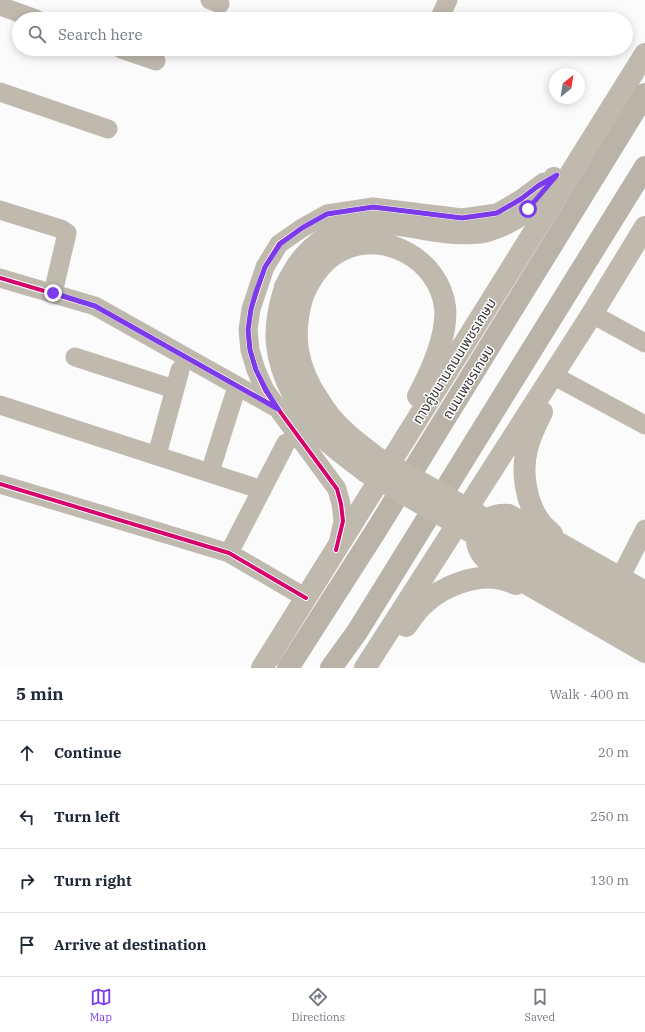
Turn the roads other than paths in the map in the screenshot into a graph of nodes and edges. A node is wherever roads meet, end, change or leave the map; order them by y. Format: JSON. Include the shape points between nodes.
{"nodes":[{"id":1,"x":448,"y":0,"type":"edge"},
{"id":2,"x":0,"y":6,"type":"edge"},
{"id":3,"x":17,"y":12,"type":"edge"},
{"id":4,"x":442,"y":12,"type":"edge"},
{"id":5,"x":645,"y":54,"type":"edge"},
{"id":6,"x":141,"y":56,"type":"edge"},
{"id":7,"x":156,"y":61,"type":"dead end"},
{"id":8,"x":0,"y":92,"type":"edge"},
{"id":9,"x":645,"y":94,"type":"edge"},
{"id":10,"x":611,"y":109,"type":"junction"},
{"id":11,"x":108,"y":129,"type":"dead end"},
{"id":12,"x":645,"y":167,"type":"edge"},
{"id":13,"x":557,"y":175,"type":"junction"},
{"id":14,"x":0,"y":210,"type":"edge"},
{"id":15,"x":645,"y":228,"type":"edge"},
{"id":16,"x":0,"y":278,"type":"edge"},
{"id":17,"x":294,"y":291,"type":"junction"},
{"id":18,"x":53,"y":293,"type":"junction"},
{"id":19,"x":587,"y":322,"type":"junction"},
{"id":20,"x":645,"y":343,"type":"edge"},
{"id":21,"x":75,"y":357,"type":"dead end"},
{"id":22,"x":180,"y":370,"type":"dead end"},
{"id":23,"x":558,"y":378,"type":"junction"},
{"id":24,"x":174,"y":389,"type":"junction"},
{"id":25,"x":234,"y":396,"type":"dead end"},
{"id":26,"x":0,"y":405,"type":"edge"},
{"id":27,"x":278,"y":409,"type":"junction"},
{"id":28,"x":645,"y":425,"type":"edge"},
{"id":29,"x":286,"y":443,"type":"dead end"},
{"id":30,"x":157,"y":455,"type":"junction"},
{"id":31,"x":210,"y":472,"type":"junction"},
{"id":32,"x":0,"y":484,"type":"edge"},
{"id":33,"x":262,"y":490,"type":"junction"},
{"id":34,"x":363,"y":506,"type":"junction"},
{"id":35,"x":645,"y":529,"type":"edge"},
{"id":36,"x":568,"y":548,"type":"junction"},
{"id":37,"x":336,"y":550,"type":"junction"},
{"id":38,"x":229,"y":553,"type":"junction"},
{"id":39,"x":620,"y":578,"type":"junction"},
{"id":40,"x":645,"y":592,"type":"edge"},
{"id":41,"x":543,"y":593,"type":"junction"},
{"id":42,"x":306,"y":598,"type":"junction"},
{"id":43,"x":645,"y":610,"type":"edge"},
{"id":44,"x":645,"y":631,"type":"edge"},
{"id":45,"x":645,"y":652,"type":"edge"},
{"id":46,"x":262,"y":668,"type":"edge"},
{"id":47,"x":288,"y":668,"type":"edge"},
{"id":48,"x":331,"y":668,"type":"edge"},
{"id":49,"x":365,"y":668,"type":"edge"},
{"id":50,"x":372,"y":668,"type":"edge"}],
"edges":[{"from":1,"to":4,"type":"street"},
{"from":2,"to":3,"type":"street"},
{"from":5,"to":10,"type":"main road","name":"ทางคู่ขนานถนนเพชรเกษม"},
{"from":6,"to":7,"type":"street"},
{"from":8,"to":11,"type":"street"},
{"from":9,"to":47,"type":"highway","name":"ถนนเพชรเกษม","via":[[377,529]]},
{"from":10,"to":13,"type":"main road","via":[[588,126]]},
{"from":10,"to":34,"type":"main road","name":"ทางคู่ขนานถนนเพชรเกษม"},
{"from":12,"to":48,"type":"highway","via":[[361,625]]},
{"from":13,"to":17,"type":"main road","via":[[528,209],[512,221],[493,229],[474,233],[449,233],[392,224],[363,223],[335,231],[312,248],[295,267]]},
{"from":13,"to":27,"type":"street","via":[[497,213],[462,218],[373,207],[327,214],[280,244],[265,267],[251,309],[248,330],[256,370]]},
{"from":14,"to":18,"type":"street","via":[[67,233]]},
{"from":15,"to":19,"type":"main road"},
{"from":16,"to":18,"type":"street"},
{"from":17,"to":34,"type":"main road","via":[[308,282],[322,263],[342,250],[364,243],[388,244],[410,253],[427,267],[439,286],[445,307],[444,329],[435,358]]},
{"from":17,"to":43,"type":"main road","bridge":true,"via":[[299,357],[315,395],[341,429],[376,457]]},
{"from":17,"to":44,"type":"main road","bridge":true,"via":[[280,302],[277,319],[277,344],[282,368],[299,404],[325,439],[366,472]]},
{"from":18,"to":27,"type":"street","via":[[95,306]]},
{"from":19,"to":20,"type":"street"},
{"from":19,"to":23,"type":"main road"},
{"from":19,"to":49,"type":"main road"},
{"from":21,"to":24,"type":"street"},
{"from":22,"to":24,"type":"street"},
{"from":23,"to":28,"type":"street"},
{"from":23,"to":36,"type":"main road","via":[[531,435],[524,468],[532,506],[541,523]]},
{"from":24,"to":30,"type":"street"},
{"from":25,"to":31,"type":"street"},
{"from":26,"to":30,"type":"street"},
{"from":27,"to":37,"type":"street","via":[[337,489],[343,521]]},
{"from":29,"to":33,"type":"street"},
{"from":30,"to":31,"type":"street"},
{"from":31,"to":33,"type":"street"},
{"from":32,"to":38,"type":"street"},
{"from":33,"to":38,"type":"street"},
{"from":34,"to":37,"type":"main road","name":"ทางคู่ขนานถนนเพชรเกษม"},
{"from":35,"to":39,"type":"street"},
{"from":36,"to":39,"type":"main road"},
{"from":36,"to":41,"type":"main road","via":[[509,514],[492,516],[480,527],[477,543],[484,558]]},
{"from":37,"to":42,"type":"main road","name":"ทางคู่ขนานถนนเพชรเกษม"},
{"from":38,"to":42,"type":"street"},
{"from":39,"to":40,"type":"main road"},
{"from":41,"to":45,"type":"main road"},
{"from":41,"to":50,"type":"main road","via":[[500,578],[478,578],[458,583],[440,591],[424,604]]},
{"from":42,"to":46,"type":"main road","name":"ทางคู่ขนานถนนเพชรเกษม"}]}
